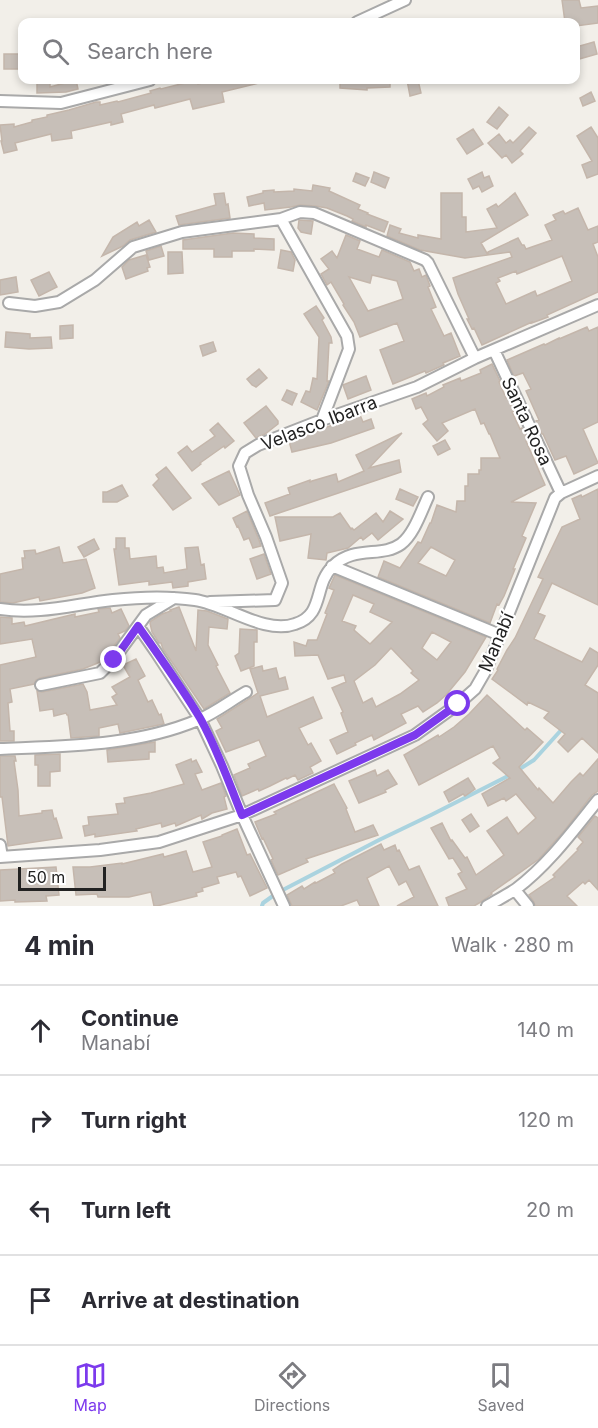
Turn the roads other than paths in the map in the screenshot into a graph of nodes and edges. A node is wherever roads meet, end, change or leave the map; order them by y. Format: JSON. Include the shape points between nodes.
{"nodes":[{"id":1,"x":405,"y":0,"type":"edge"},
{"id":2,"x":366,"y":18,"type":"edge"},
{"id":3,"x":135,"y":84,"type":"edge"},
{"id":4,"x":0,"y":101,"type":"edge"},
{"id":5,"x":281,"y":219,"type":"junction"},
{"id":6,"x":9,"y":303,"type":"dead end"},
{"id":7,"x":598,"y":305,"type":"edge"},
{"id":8,"x":494,"y":350,"type":"junction"},
{"id":9,"x":475,"y":358,"type":"junction"},
{"id":10,"x":322,"y":420,"type":"junction"},
{"id":11,"x":598,"y":476,"type":"edge"},
{"id":12,"x":561,"y":493,"type":"junction"},
{"id":13,"x":428,"y":497,"type":"dead end"},
{"id":14,"x":332,"y":566,"type":"junction"},
{"id":15,"x":174,"y":598,"type":"junction"},
{"id":16,"x":210,"y":602,"type":"junction"},
{"id":17,"x":0,"y":609,"type":"edge"},
{"id":18,"x":138,"y":626,"type":"junction"},
{"id":19,"x":500,"y":635,"type":"junction"},
{"id":20,"x":41,"y":685,"type":"dead end"},
{"id":21,"x":246,"y":692,"type":"dead end"},
{"id":22,"x":200,"y":719,"type":"junction"},
{"id":23,"x":0,"y":749,"type":"edge"},
{"id":24,"x":598,"y":800,"type":"edge"},
{"id":25,"x":242,"y":815,"type":"junction"},
{"id":26,"x":0,"y":845,"type":"edge"},
{"id":27,"x":1,"y":857,"type":"edge"},
{"id":28,"x":515,"y":890,"type":"junction"},
{"id":29,"x":284,"y":906,"type":"edge"},
{"id":30,"x":487,"y":906,"type":"edge"},
{"id":31,"x":528,"y":906,"type":"edge"}],
"edges":[{"from":1,"to":2,"type":"street"},
{"from":3,"to":4,"type":"street","via":[[61,103]]},
{"from":5,"to":6,"type":"street","via":[[182,232],[134,247],[95,280],[58,302],[35,306]]},
{"from":5,"to":9,"type":"street","via":[[300,212],[314,213],[425,260]]},
{"from":5,"to":10,"type":"street","via":[[348,336],[349,349]]},
{"from":7,"to":8,"type":"street","name":"Velasco Ibarra"},
{"from":8,"to":9,"type":"street","name":"Velasco Ibarra"},
{"from":8,"to":12,"type":"street","name":"Santa Rosa"},
{"from":9,"to":10,"type":"street","name":"Velasco Ibarra","via":[[417,387]]},
{"from":10,"to":16,"type":"street","name":"Velasco Ibarra","via":[[258,445],[245,453],[239,466],[282,583],[275,600]]},
{"from":11,"to":12,"type":"street"},
{"from":12,"to":19,"type":"street","name":"Manabí","via":[[555,498]]},
{"from":13,"to":14,"type":"street","via":[[399,546],[355,554]]},
{"from":14,"to":16,"type":"street","via":[[308,619],[287,627],[241,617]]},
{"from":14,"to":19,"type":"street"},
{"from":15,"to":16,"type":"street"},
{"from":15,"to":17,"type":"street","via":[[112,600],[27,612]]},
{"from":15,"to":18,"type":"street","via":[[146,615]]},
{"from":18,"to":20,"type":"street","via":[[100,673]]},
{"from":18,"to":22,"type":"street"},
{"from":19,"to":25,"type":"street","name":"Manabí","via":[[475,689],[415,735]]},
{"from":21,"to":22,"type":"street"},
{"from":22,"to":23,"type":"street","via":[[158,735],[84,745]]},
{"from":22,"to":25,"type":"street"},
{"from":24,"to":28,"type":"street","via":[[559,848]]},
{"from":25,"to":27,"type":"street","name":"Manabí","via":[[159,842]]},
{"from":25,"to":29,"type":"street"},
{"from":26,"to":27,"type":"street"},
{"from":28,"to":30,"type":"street"},
{"from":28,"to":31,"type":"street"}]}
